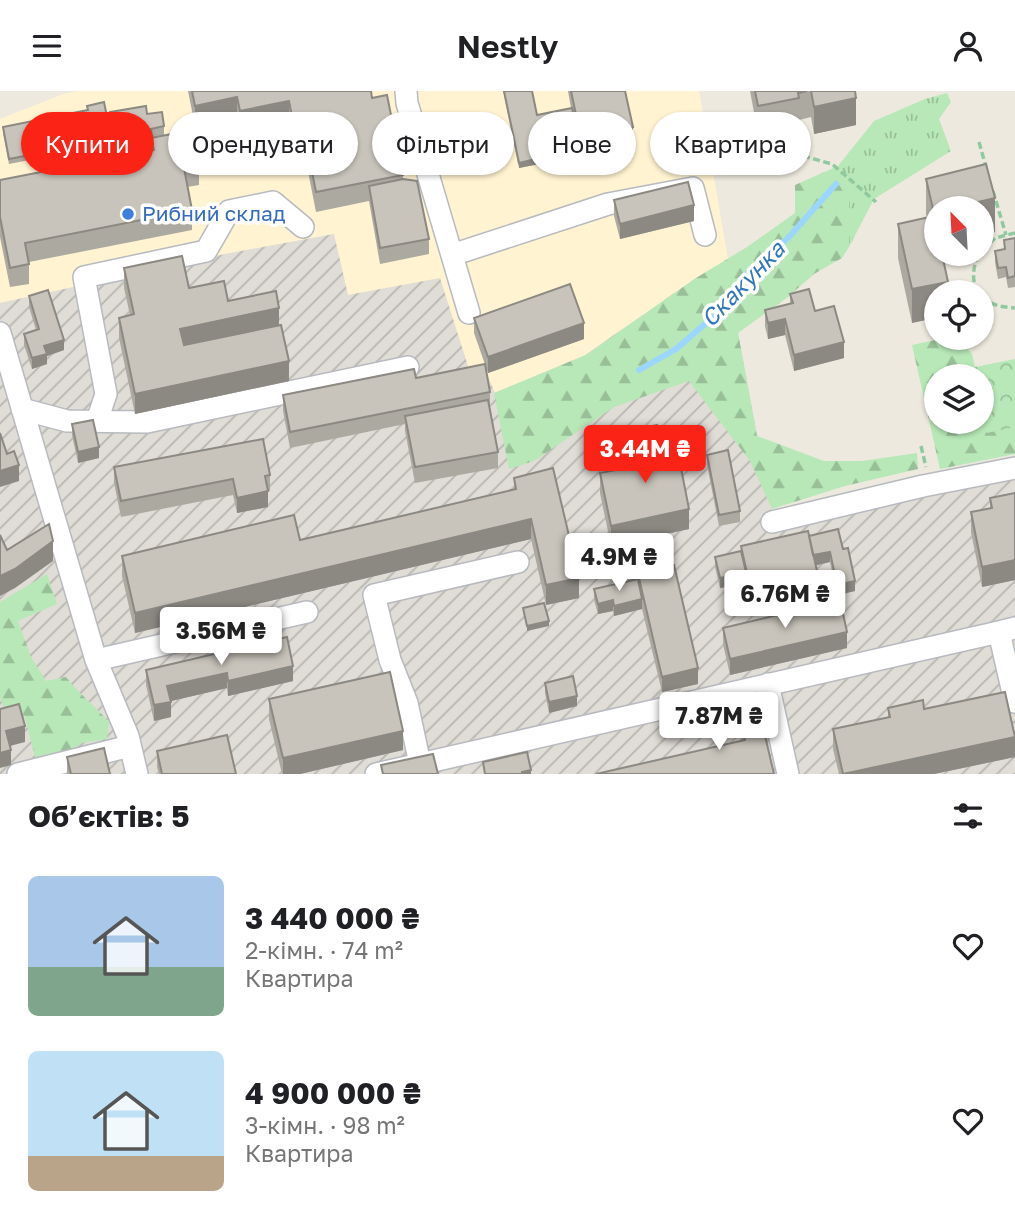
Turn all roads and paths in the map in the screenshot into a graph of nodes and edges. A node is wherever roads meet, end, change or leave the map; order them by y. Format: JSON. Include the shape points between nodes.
{"nodes":[{"id":1,"x":406,"y":91,"type":"edge"},
{"id":2,"x":979,"y":142,"type":"dead end"},
{"id":3,"x":811,"y":158,"type":"edge"},
{"id":4,"x":987,"y":169,"type":"edge"},
{"id":5,"x":991,"y":182,"type":"edge"},
{"id":6,"x":876,"y":202,"type":"dead end"},
{"id":7,"x":303,"y":227,"type":"dead end"},
{"id":8,"x":1015,"y":233,"type":"edge"},
{"id":9,"x":705,"y":235,"type":"dead end"},
{"id":10,"x":1006,"y":235,"type":"junction"},
{"id":11,"x":994,"y":239,"type":"edge"},
{"id":12,"x":452,"y":255,"type":"junction"},
{"id":13,"x":994,"y":304,"type":"edge"},
{"id":14,"x":1015,"y":308,"type":"edge"},
{"id":15,"x":469,"y":313,"type":"dead end"},
{"id":16,"x":1,"y":340,"type":"edge"},
{"id":17,"x":408,"y":367,"type":"edge"},
{"id":18,"x":22,"y":409,"type":"junction"},
{"id":19,"x":97,"y":421,"type":"junction"},
{"id":20,"x":1015,"y":468,"type":"edge"},
{"id":21,"x":772,"y":522,"type":"dead end"},
{"id":22,"x":517,"y":562,"type":"dead end"},
{"id":23,"x":307,"y":612,"type":"dead end"},
{"id":24,"x":1007,"y":630,"type":"edge"},
{"id":25,"x":96,"y":660,"type":"junction"},
{"id":26,"x":768,"y":684,"type":"junction"},
{"id":27,"x":1015,"y":702,"type":"edge"},
{"id":28,"x":130,"y":746,"type":"junction"},
{"id":29,"x":420,"y":764,"type":"junction"},
{"id":30,"x":18,"y":774,"type":"edge"},
{"id":31,"x":137,"y":774,"type":"edge"},
{"id":32,"x":376,"y":774,"type":"edge"},
{"id":33,"x":789,"y":774,"type":"edge"}],
"edges":[{"from":1,"to":12,"type":"street"},
{"from":2,"to":4,"type":"path"},
{"from":3,"to":6,"type":"path","via":[[832,164]]},
{"from":5,"to":10,"type":"path"},
{"from":7,"to":19,"type":"street","via":[[273,202],[229,211],[206,251],[84,277],[106,394]]},
{"from":8,"to":10,"type":"path"},
{"from":9,"to":12,"type":"street","via":[[693,188],[608,204]]},
{"from":10,"to":11,"type":"path"},
{"from":12,"to":15,"type":"street"},
{"from":13,"to":14,"type":"path"},
{"from":16,"to":18,"type":"street"},
{"from":17,"to":19,"type":"street","via":[[147,422]]},
{"from":18,"to":19,"type":"street","via":[[67,421]]},
{"from":18,"to":25,"type":"street"},
{"from":20,"to":21,"type":"street"},
{"from":22,"to":29,"type":"street","via":[[374,595]]},
{"from":23,"to":25,"type":"street"},
{"from":24,"to":26,"type":"street"},
{"from":24,"to":27,"type":"street"},
{"from":25,"to":28,"type":"street"},
{"from":26,"to":29,"type":"street"},
{"from":26,"to":33,"type":"street"},
{"from":28,"to":30,"type":"street"},
{"from":28,"to":31,"type":"street"},
{"from":29,"to":32,"type":"street"}]}
